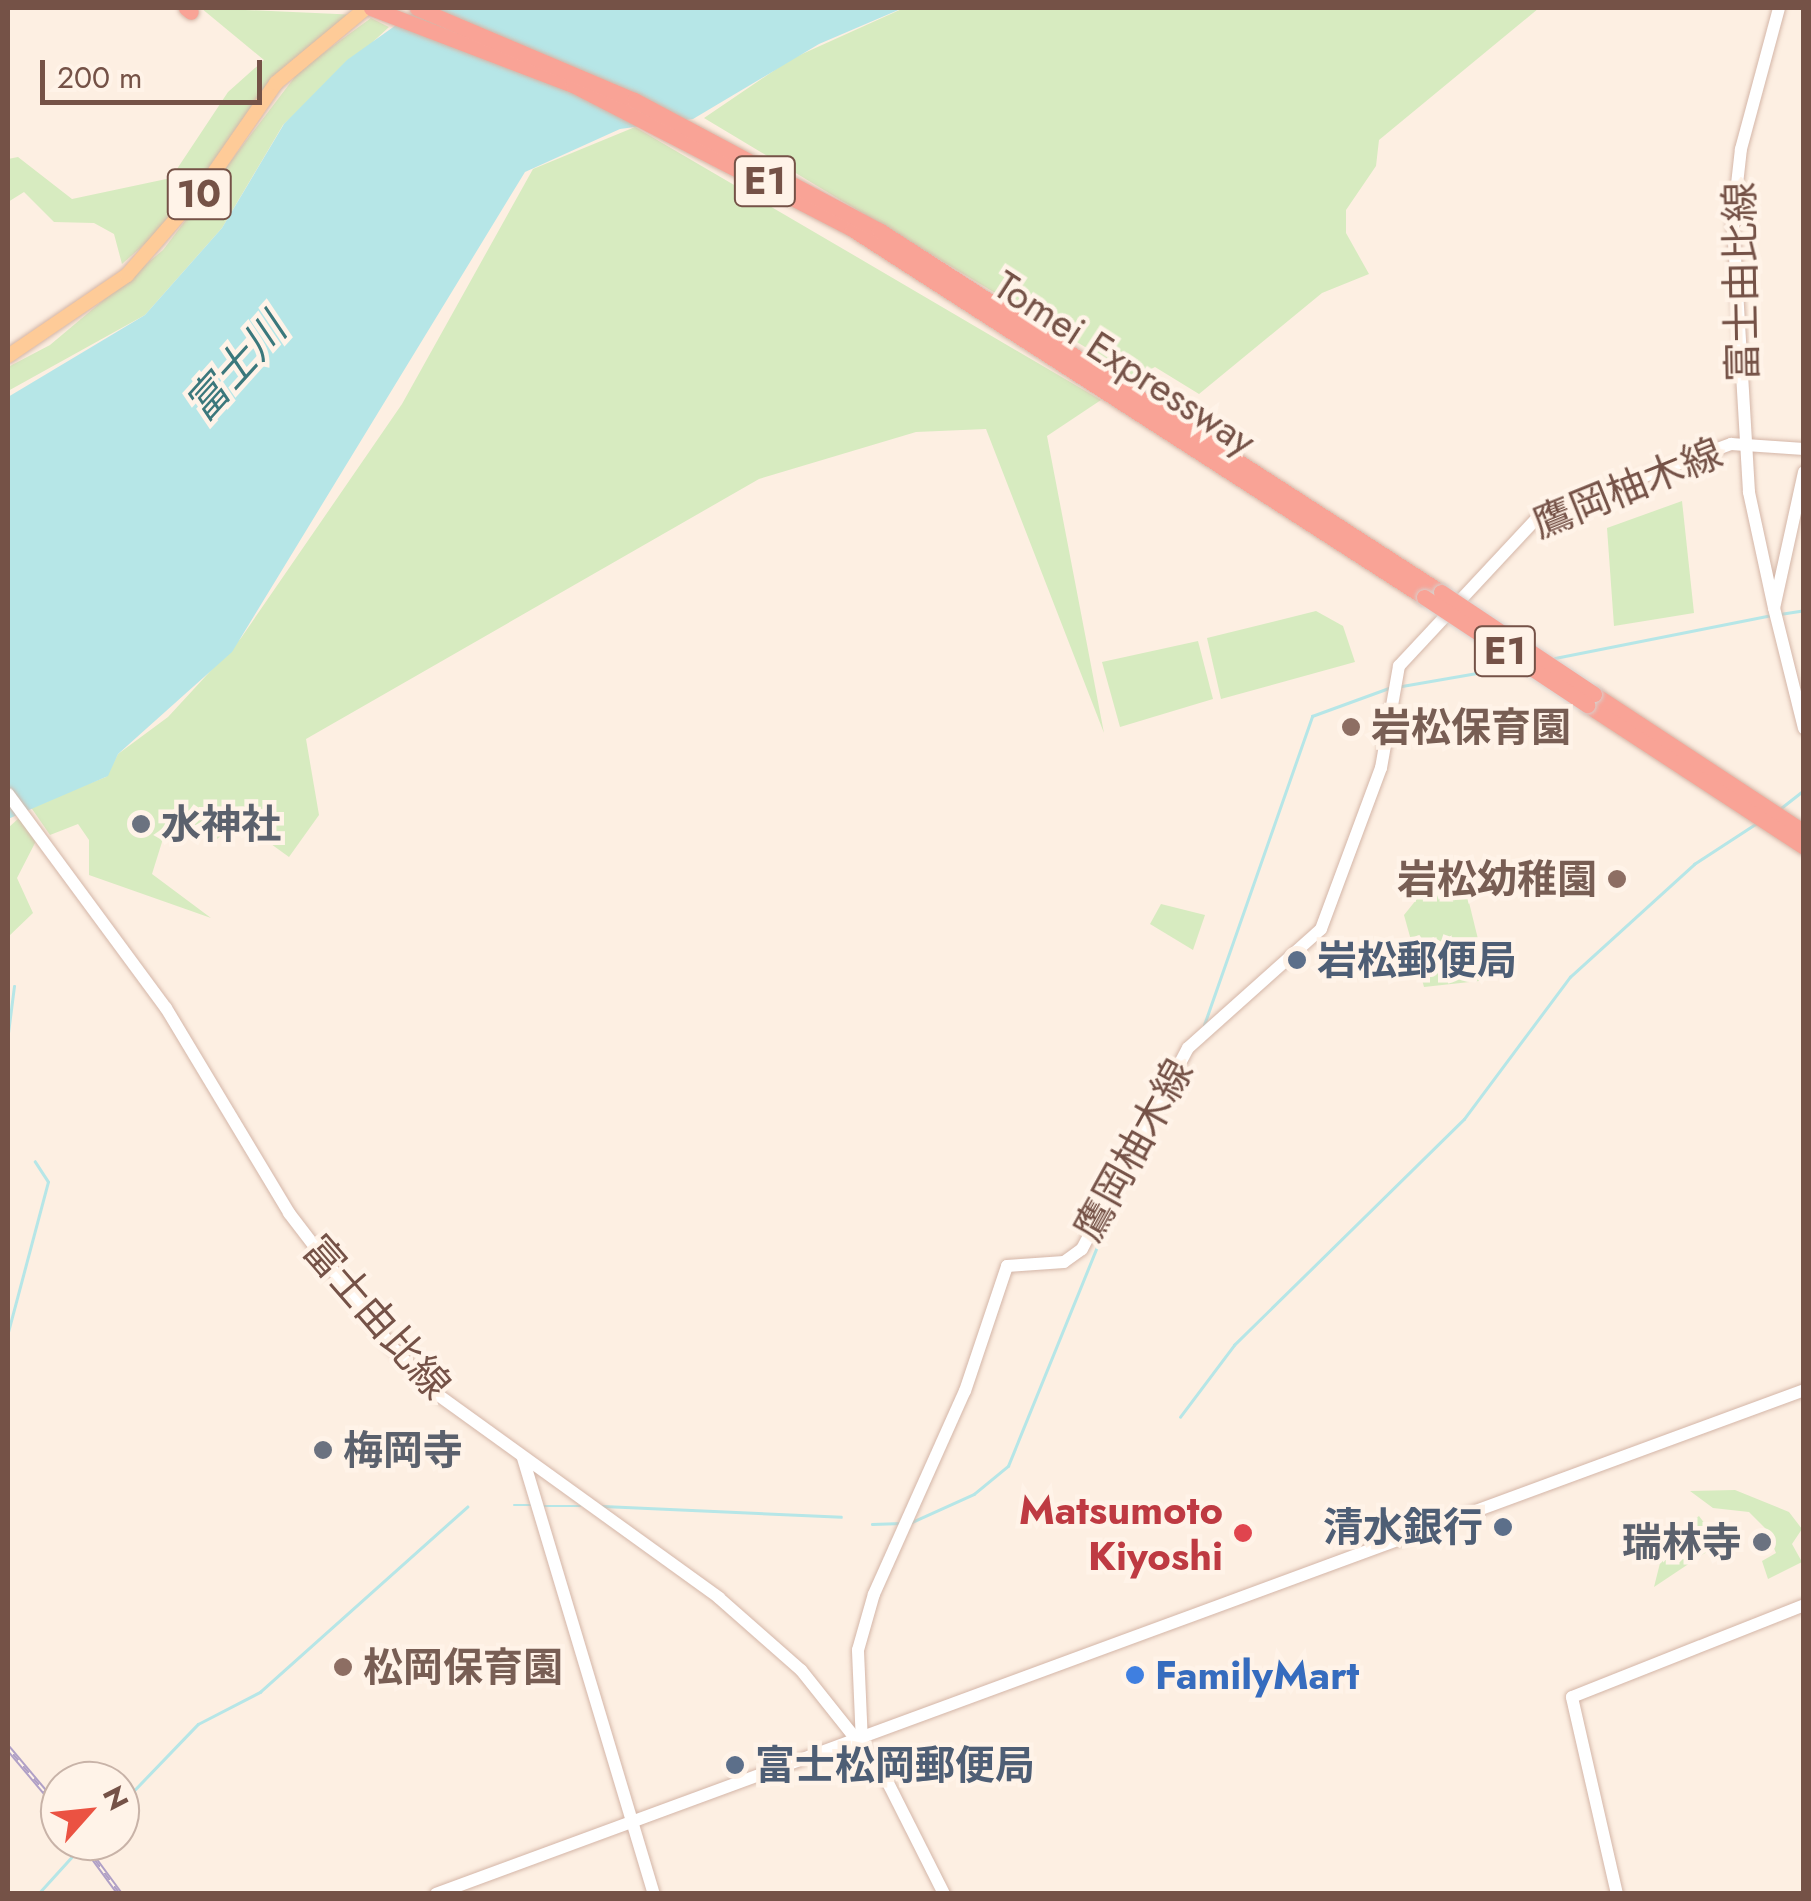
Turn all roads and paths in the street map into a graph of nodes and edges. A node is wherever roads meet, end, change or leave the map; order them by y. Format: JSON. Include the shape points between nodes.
{"nodes":[{"id":1,"x":369,"y":8,"type":"edge"},
{"id":2,"x":418,"y":8,"type":"edge"},
{"id":3,"x":1779,"y":8,"type":"edge"},
{"id":4,"x":8,"y":356,"type":"edge"},
{"id":5,"x":1139,"y":402,"type":"junction"},
{"id":6,"x":1746,"y":442,"type":"junction"},
{"id":7,"x":1804,"y":449,"type":"edge"},
{"id":8,"x":1804,"y":472,"type":"edge"},
{"id":9,"x":1774,"y":608,"type":"junction"},
{"id":10,"x":1591,"y":699,"type":"junction"},
{"id":11,"x":1804,"y":728,"type":"edge"},
{"id":12,"x":8,"y":794,"type":"edge"},
{"id":13,"x":1762,"y":812,"type":"junction"},
{"id":14,"x":1804,"y":832,"type":"edge"},
{"id":15,"x":1804,"y":846,"type":"edge"},
{"id":16,"x":1804,"y":1390,"type":"edge"},
{"id":17,"x":523,"y":1458,"type":"junction"},
{"id":18,"x":1804,"y":1605,"type":"edge"},
{"id":19,"x":862,"y":1743,"type":"junction"},
{"id":20,"x":633,"y":1824,"type":"junction"},
{"id":21,"x":436,"y":1894,"type":"edge"},
{"id":22,"x":654,"y":1894,"type":"edge"},
{"id":23,"x":944,"y":1894,"type":"edge"},
{"id":24,"x":1617,"y":1894,"type":"edge"}],
"edges":[{"from":1,"to":4,"type":"main road","number":"10","via":[[276,83],[204,187],[128,275]]},
{"from":1,"to":5,"type":"highway","name":"Tomei Expressway","number":"E1","via":[[573,85],[741,168]]},
{"from":2,"to":5,"type":"highway","name":"Tomei Expressway","number":"E1","via":[[794,181]]},
{"from":3,"to":6,"type":"main road","name":"富士由比線","via":[[1735,182]]},
{"from":5,"to":10,"type":"highway","name":"Tomei Expressway","number":"E1","bridge":true,"via":[[1424,597]]},
{"from":5,"to":10,"type":"highway","name":"Tomei Expressway","number":"E1","bridge":true,"via":[[1441,592]]},
{"from":6,"to":7,"type":"main road","name":"鷹岡柚木線"},
{"from":6,"to":9,"type":"main road","name":"富士由比線"},
{"from":6,"to":19,"type":"main road","name":"鷹岡柚木線","via":[[1530,521],[1399,666],[1388,747],[1321,928],[1188,1048],[1082,1249],[1064,1262],[1007,1266],[965,1392],[874,1594],[858,1650]]},
{"from":8,"to":9,"type":"main road"},
{"from":9,"to":11,"type":"main road","name":"富士由比線"},
{"from":10,"to":13,"type":"highway","name":"Tomei Expressway","number":"E1"},
{"from":12,"to":17,"type":"main road","name":"富士由比線","via":[[166,1008],[289,1213],[382,1334],[438,1395]]},
{"from":13,"to":14,"type":"highway","name":"Tomei Expressway"},
{"from":13,"to":15,"type":"highway","name":"Tomei Expressway"},
{"from":16,"to":19,"type":"main road"},
{"from":17,"to":19,"type":"main road","name":"富士由比線","via":[[742,1616]]},
{"from":17,"to":20,"type":"main road"},
{"from":18,"to":24,"type":"main road","via":[[1572,1697]]},
{"from":19,"to":20,"type":"main road"},
{"from":19,"to":23,"type":"main road","name":"富士由比線"},
{"from":20,"to":21,"type":"main road"},
{"from":20,"to":22,"type":"main road"}]}
